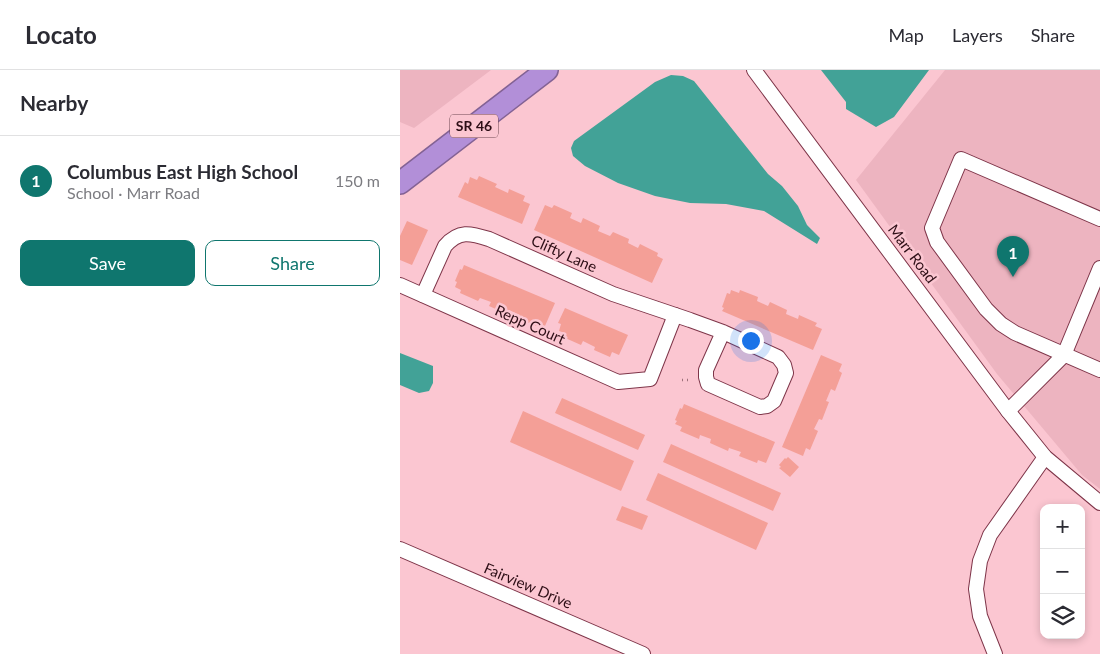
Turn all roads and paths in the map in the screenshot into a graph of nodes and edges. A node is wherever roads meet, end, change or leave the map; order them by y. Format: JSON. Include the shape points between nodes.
{"nodes":[{"id":1,"x":547,"y":70,"type":"edge"},
{"id":2,"x":754,"y":70,"type":"edge"},
{"id":3,"x":400,"y":182,"type":"edge"},
{"id":4,"x":1100,"y":219,"type":"edge"},
{"id":5,"x":1100,"y":268,"type":"edge"},
{"id":6,"x":400,"y":285,"type":"edge"},
{"id":7,"x":423,"y":295,"type":"junction"},
{"id":8,"x":675,"y":315,"type":"junction"},
{"id":9,"x":723,"y":332,"type":"junction"},
{"id":10,"x":1064,"y":355,"type":"junction"},
{"id":11,"x":1100,"y":370,"type":"edge"},
{"id":12,"x":682,"y":380,"type":"dead end"},
{"id":13,"x":688,"y":380,"type":"dead end"},
{"id":14,"x":1008,"y":411,"type":"junction"},
{"id":15,"x":1045,"y":457,"type":"junction"},
{"id":16,"x":1100,"y":503,"type":"edge"},
{"id":17,"x":400,"y":548,"type":"edge"},
{"id":18,"x":643,"y":654,"type":"edge"},
{"id":19,"x":995,"y":654,"type":"edge"}],
"edges":[{"from":1,"to":3,"type":"highway","number":"SR 46"},
{"from":2,"to":14,"type":"street","name":"Marr Road"},
{"from":4,"to":10,"type":"street","via":[[961,159],[932,228],[936,242],[1000,324]]},
{"from":5,"to":10,"type":"street"},
{"from":6,"to":7,"type":"street","name":"Repp Court"},
{"from":7,"to":8,"type":"street","name":"Clifty Lane","via":[[445,246],[450,240],[468,234],[488,239],[612,294]]},
{"from":7,"to":8,"type":"street","name":"Repp Court","via":[[618,382],[650,378]]},
{"from":8,"to":9,"type":"street","name":"Clifty Lane"},
{"from":9,"to":9,"type":"street","name":"Clifty Lane","via":[[778,357],[784,365],[786,373],[774,401],[767,406],[760,407],[708,384],[706,370]]},
{"from":10,"to":11,"type":"street"},
{"from":10,"to":14,"type":"street"},
{"from":12,"to":13,"type":"path"},
{"from":14,"to":15,"type":"street","name":"Marr Road"},
{"from":15,"to":16,"type":"street","name":"Marr Road"},
{"from":15,"to":19,"type":"street","via":[[990,535],[980,561],[976,589],[980,616]]},
{"from":17,"to":18,"type":"street","name":"Fairview Drive"}]}
